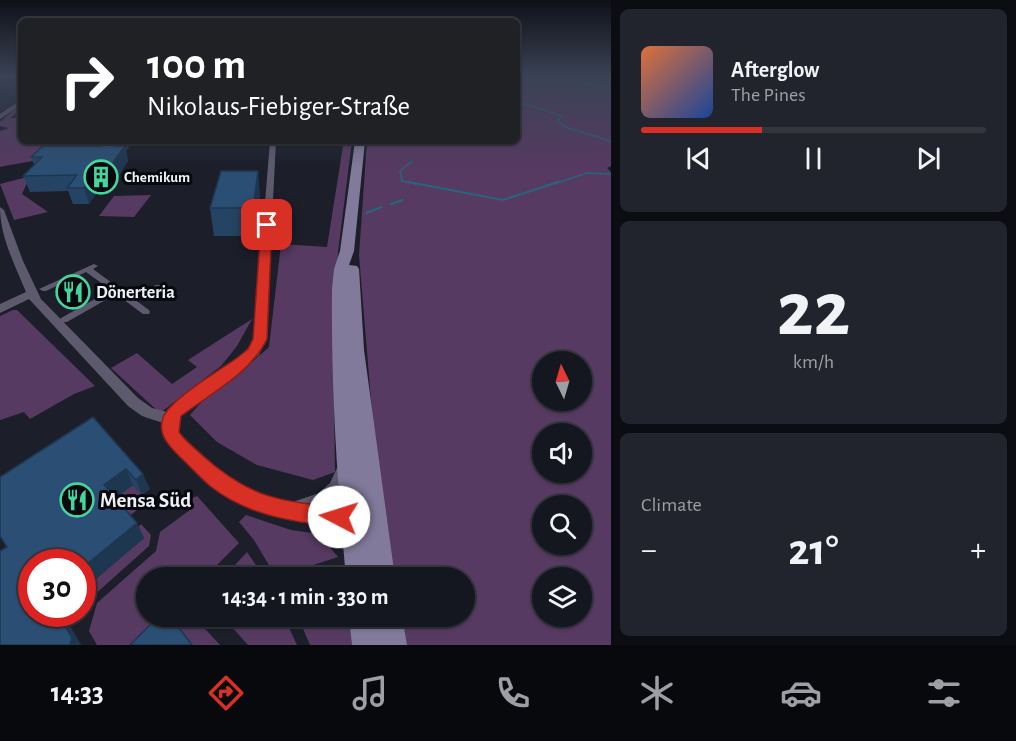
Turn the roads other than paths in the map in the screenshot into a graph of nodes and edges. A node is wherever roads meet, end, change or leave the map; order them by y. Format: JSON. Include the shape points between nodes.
{"nodes":[{"id":1,"x":14,"y":107,"type":"edge"},
{"id":2,"x":0,"y":117,"type":"edge"},
{"id":3,"x":273,"y":144,"type":"edge"},
{"id":4,"x":360,"y":144,"type":"edge"},
{"id":5,"x":0,"y":210,"type":"edge"},
{"id":6,"x":3,"y":227,"type":"edge"},
{"id":7,"x":347,"y":251,"type":"junction"},
{"id":8,"x":47,"y":287,"type":"dead end"},
{"id":9,"x":120,"y":291,"type":"junction"},
{"id":10,"x":32,"y":294,"type":"junction"},
{"id":11,"x":0,"y":309,"type":"edge"},
{"id":12,"x":144,"y":312,"type":"dead end"},
{"id":13,"x":64,"y":320,"type":"dead end"},
{"id":14,"x":170,"y":419,"type":"junction"},
{"id":15,"x":348,"y":451,"type":"junction"},
{"id":16,"x":290,"y":512,"type":"junction"},
{"id":17,"x":363,"y":516,"type":"junction"},
{"id":18,"x":360,"y":567,"type":"edge"},
{"id":19,"x":379,"y":567,"type":"edge"},
{"id":20,"x":365,"y":627,"type":"edge"},
{"id":21,"x":390,"y":627,"type":"edge"},
{"id":22,"x":367,"y":645,"type":"edge"},
{"id":23,"x":392,"y":645,"type":"edge"}],
"edges":[{"from":1,"to":2,"type":"street"},
{"from":3,"to":14,"type":"street","via":[[260,339],[254,352],[182,404]]},
{"from":4,"to":7,"type":"main road"},
{"from":5,"to":6,"type":"street"},
{"from":6,"to":10,"type":"street"},
{"from":7,"to":15,"type":"main road","via":[[342,260],[341,305]]},
{"from":7,"to":17,"type":"main road","via":[[351,259]]},
{"from":8,"to":9,"type":"street","via":[[91,268]]},
{"from":9,"to":12,"type":"street"},
{"from":9,"to":13,"type":"street"},
{"from":10,"to":11,"type":"street"},
{"from":10,"to":14,"type":"street","via":[[133,402],[147,412]]},
{"from":14,"to":16,"type":"street","via":[[170,433],[175,441],[216,480],[248,500]]},
{"from":15,"to":16,"type":"street","via":[[341,483],[327,500]]},
{"from":15,"to":17,"type":"main road"},
{"from":16,"to":17,"type":"street"},
{"from":17,"to":18,"type":"main road"},
{"from":17,"to":19,"type":"main road"},
{"from":20,"to":22,"type":"main road"},
{"from":21,"to":23,"type":"main road"}]}
